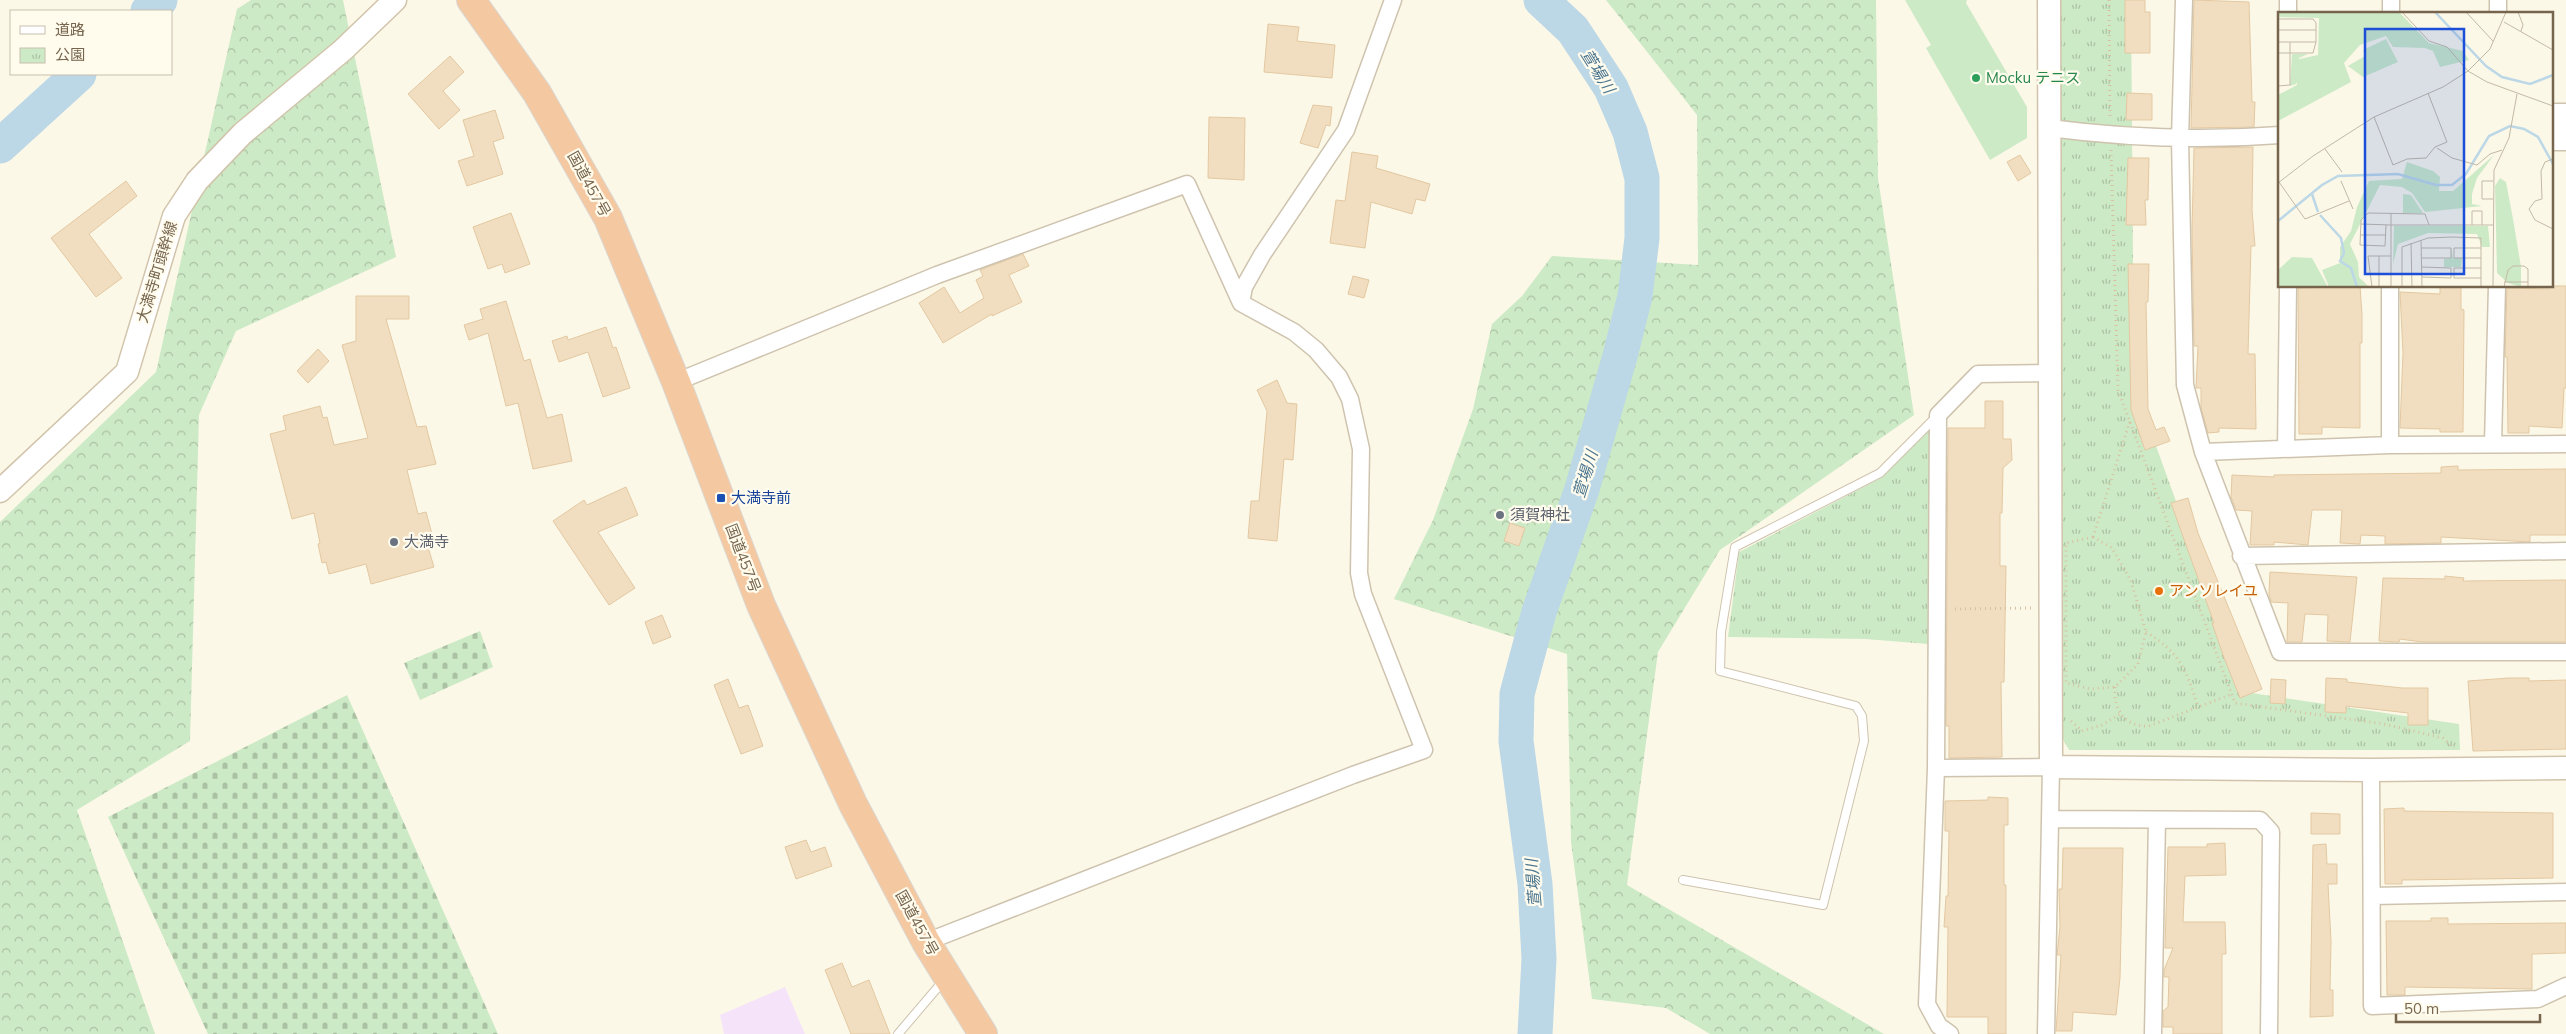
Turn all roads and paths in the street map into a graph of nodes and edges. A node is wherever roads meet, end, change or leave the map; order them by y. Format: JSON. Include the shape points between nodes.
{"nodes":[{"id":1,"x":395,"y":0,"type":"edge"},
{"id":2,"x":471,"y":0,"type":"edge"},
{"id":3,"x":1393,"y":0,"type":"edge"},
{"id":4,"x":2049,"y":0,"type":"edge"},
{"id":5,"x":2184,"y":0,"type":"edge"},
{"id":6,"x":2049,"y":128,"type":"junction"},
{"id":7,"x":2278,"y":135,"type":"edge"},
{"id":8,"x":2180,"y":139,"type":"junction"},
{"id":9,"x":2288,"y":288,"type":"edge"},
{"id":10,"x":2390,"y":288,"type":"edge"},
{"id":11,"x":2496,"y":288,"type":"edge"},
{"id":12,"x":1241,"y":304,"type":"junction"},
{"id":13,"x":2052,"y":373,"type":"junction"},
{"id":14,"x":676,"y":382,"type":"junction"},
{"id":15,"x":1938,"y":415,"type":"junction"},
{"id":16,"x":2130,"y":420,"type":"dead end"},
{"id":17,"x":2493,"y":444,"type":"junction"},
{"id":18,"x":2566,"y":444,"type":"edge"},
{"id":19,"x":2390,"y":445,"type":"junction"},
{"id":20,"x":2286,"y":448,"type":"junction"},
{"id":21,"x":2203,"y":452,"type":"junction"},
{"id":22,"x":0,"y":491,"type":"edge"},
{"id":23,"x":2093,"y":537,"type":"junction"},
{"id":24,"x":2566,"y":551,"type":"edge"},
{"id":25,"x":2241,"y":556,"type":"junction"},
{"id":26,"x":2052,"y":608,"type":"junction"},
{"id":27,"x":1936,"y":609,"type":"junction"},
{"id":28,"x":2146,"y":632,"type":"junction"},
{"id":29,"x":2566,"y":652,"type":"edge"},
{"id":30,"x":2066,"y":683,"type":"junction"},
{"id":31,"x":2114,"y":688,"type":"junction"},
{"id":32,"x":2068,"y":692,"type":"dead end"},
{"id":33,"x":2232,"y":694,"type":"dead end"},
{"id":34,"x":2198,"y":707,"type":"junction"},
{"id":35,"x":2070,"y":711,"type":"dead end"},
{"id":36,"x":2120,"y":714,"type":"junction"},
{"id":37,"x":2051,"y":767,"type":"junction"},
{"id":38,"x":1936,"y":768,"type":"junction"},
{"id":39,"x":2566,"y":768,"type":"edge"},
{"id":40,"x":2371,"y":770,"type":"junction"},
{"id":41,"x":2051,"y":819,"type":"junction"},
{"id":42,"x":2157,"y":820,"type":"junction"},
{"id":43,"x":1682,"y":880,"type":"dead end"},
{"id":44,"x":2566,"y":892,"type":"edge"},
{"id":45,"x":2373,"y":896,"type":"junction"},
{"id":46,"x":926,"y":942,"type":"junction"},
{"id":47,"x":947,"y":976,"type":"junction"},
{"id":48,"x":2566,"y":986,"type":"edge"},
{"id":49,"x":898,"y":1034,"type":"edge"},
{"id":50,"x":983,"y":1034,"type":"edge"},
{"id":51,"x":1950,"y":1034,"type":"edge"},
{"id":52,"x":2046,"y":1034,"type":"edge"},
{"id":53,"x":2153,"y":1034,"type":"edge"},
{"id":54,"x":2269,"y":1034,"type":"edge"}],
"edges":[{"from":1,"to":22,"type":"street","name":"大満寺町頭幹線","via":[[342,50],[242,133],[197,180],[174,216],[127,372]]},
{"from":2,"to":14,"type":"highway","name":"国道457号","via":[[537,93],[608,218]]},
{"from":3,"to":12,"type":"street","via":[[1346,130],[1262,255],[1244,287]]},
{"from":4,"to":6,"type":"street"},
{"from":5,"to":8,"type":"street"},
{"from":6,"to":8,"type":"street","via":[[2110,136]]},
{"from":6,"to":13,"type":"street"},
{"from":7,"to":8,"type":"street"},
{"from":8,"to":21,"type":"street","via":[[2185,385]]},
{"from":9,"to":20,"type":"street"},
{"from":10,"to":19,"type":"street"},
{"from":11,"to":17,"type":"street"},
{"from":12,"to":14,"type":"street","via":[[1187,184],[937,275]]},
{"from":12,"to":46,"type":"street","via":[[1294,332],[1316,350],[1339,377],[1350,399],[1361,449],[1359,573],[1363,594],[1424,750]]},
{"from":13,"to":15,"type":"street","via":[[1978,374]]},
{"from":13,"to":26,"type":"street"},
{"from":14,"to":46,"type":"highway","name":"国道457号","via":[[761,605],[853,804]]},
{"from":15,"to":27,"type":"street"},
{"from":15,"to":43,"type":"lane","via":[[1880,473],[1735,547],[1721,632],[1720,671],[1856,706],[1862,716],[1864,741],[1823,905]]},
{"from":16,"to":23,"type":"path"},
{"from":17,"to":18,"type":"street"},
{"from":17,"to":19,"type":"street"},
{"from":19,"to":20,"type":"street"},
{"from":20,"to":21,"type":"street"},
{"from":21,"to":25,"type":"street"},
{"from":23,"to":28,"type":"path","via":[[2112,548],[2131,581]]},
{"from":23,"to":30,"type":"path","via":[[2066,543]]},
{"from":24,"to":25,"type":"street"},
{"from":25,"to":29,"type":"street","via":[[2280,652]]},
{"from":26,"to":27,"type":"path"},
{"from":26,"to":37,"type":"street"},
{"from":27,"to":38,"type":"street"},
{"from":28,"to":31,"type":"path","via":[[2138,664]]},
{"from":28,"to":34,"type":"path","via":[[2166,644],[2187,671]]},
{"from":30,"to":31,"type":"path","via":[[2090,689]]},
{"from":30,"to":32,"type":"path"},
{"from":31,"to":36,"type":"path","via":[[2114,702]]},
{"from":33,"to":34,"type":"path"},
{"from":34,"to":36,"type":"path","via":[[2149,726],[2138,726]]},
{"from":35,"to":36,"type":"path","via":[[2071,720],[2082,731],[2102,725]]},
{"from":37,"to":38,"type":"street"},
{"from":37,"to":40,"type":"street"},
{"from":37,"to":41,"type":"street"},
{"from":38,"to":51,"type":"street","via":[[1927,1004],[1939,1026]]},
{"from":39,"to":40,"type":"street"},
{"from":40,"to":45,"type":"street"},
{"from":41,"to":42,"type":"street"},
{"from":41,"to":52,"type":"street"},
{"from":42,"to":53,"type":"street"},
{"from":42,"to":54,"type":"street","via":[[2260,820],[2271,832]]},
{"from":44,"to":45,"type":"street"},
{"from":45,"to":48,"type":"street","via":[[2372,1006],[2538,999]]},
{"from":46,"to":47,"type":"highway","name":"国道457号"},
{"from":47,"to":49,"type":"lane"},
{"from":47,"to":50,"type":"highway","name":"国道457号"}]}
